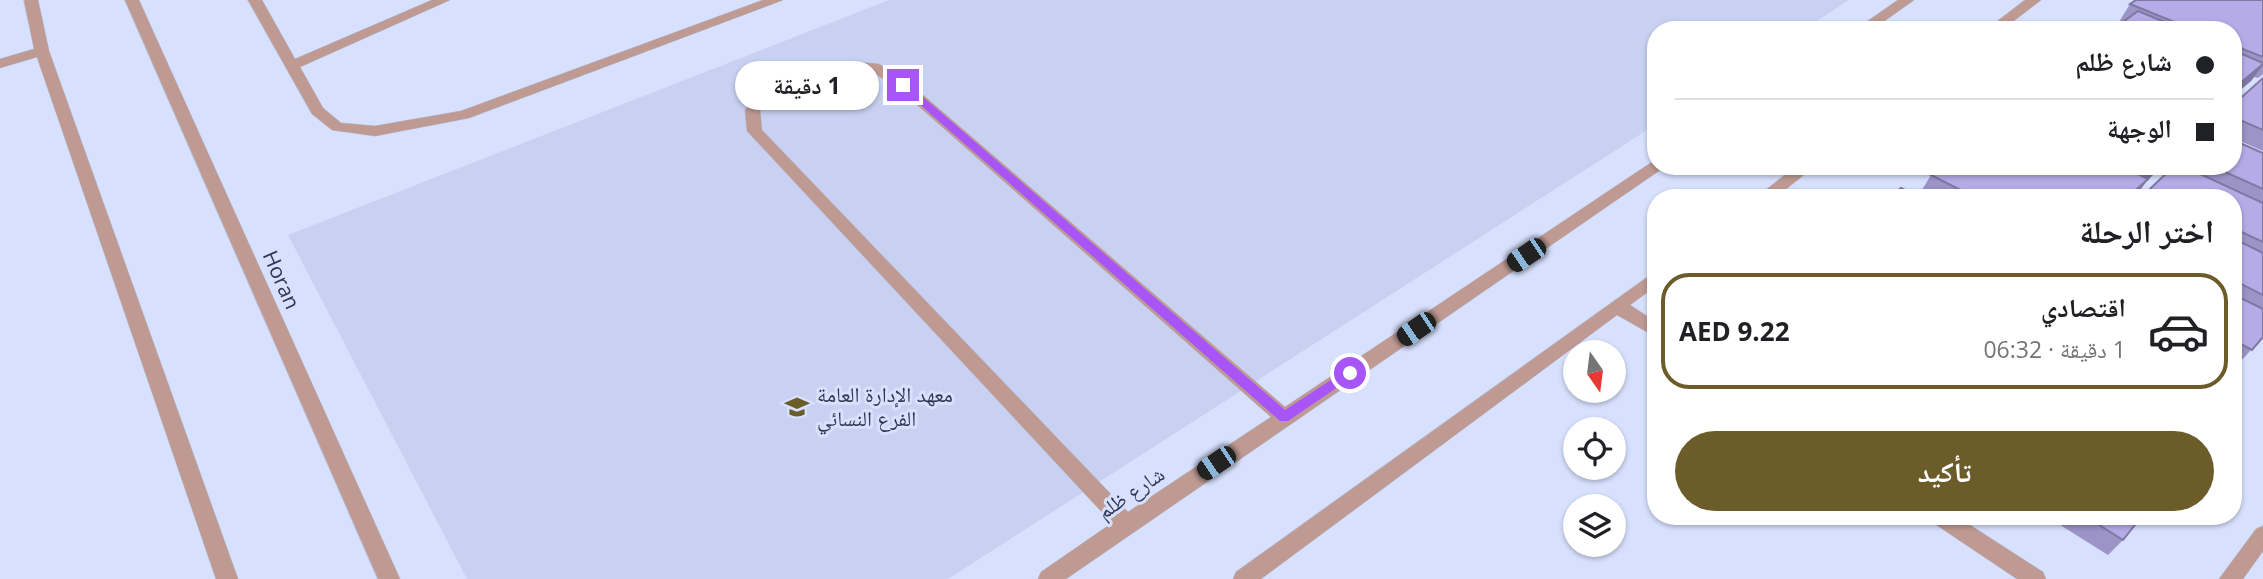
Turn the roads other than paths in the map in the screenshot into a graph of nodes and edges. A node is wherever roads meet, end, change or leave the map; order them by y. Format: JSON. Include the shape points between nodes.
{"nodes":[{"id":1,"x":31,"y":0,"type":"edge"},
{"id":2,"x":132,"y":0,"type":"edge"},
{"id":3,"x":256,"y":0,"type":"edge"},
{"id":4,"x":443,"y":0,"type":"edge"},
{"id":5,"x":776,"y":0,"type":"edge"},
{"id":6,"x":1907,"y":0,"type":"edge"},
{"id":7,"x":2034,"y":0,"type":"edge"},
{"id":8,"x":1876,"y":21,"type":"edge"},
{"id":9,"x":2005,"y":21,"type":"edge"},
{"id":10,"x":43,"y":51,"type":"junction"},
{"id":11,"x":0,"y":64,"type":"edge"},
{"id":12,"x":292,"y":65,"type":"junction"},
{"id":13,"x":1647,"y":173,"type":"edge"},
{"id":14,"x":1795,"y":175,"type":"edge"},
{"id":15,"x":1776,"y":189,"type":"edge"},
{"id":16,"x":1647,"y":284,"type":"edge"},
{"id":17,"x":1617,"y":306,"type":"junction"},
{"id":18,"x":1647,"y":325,"type":"edge"},
{"id":19,"x":1284,"y":417,"type":"junction"},
{"id":20,"x":1126,"y":524,"type":"junction"},
{"id":21,"x":1953,"y":525,"type":"edge"},
{"id":22,"x":2263,"y":535,"type":"edge"},
{"id":23,"x":227,"y":579,"type":"edge"},
{"id":24,"x":389,"y":579,"type":"edge"},
{"id":25,"x":1049,"y":579,"type":"edge"},
{"id":26,"x":1244,"y":579,"type":"edge"},
{"id":27,"x":2035,"y":579,"type":"edge"},
{"id":28,"x":2230,"y":579,"type":"edge"}],
"edges":[{"from":1,"to":10,"type":"street"},
{"from":2,"to":24,"type":"street","name":"Horan"},
{"from":3,"to":12,"type":"street"},
{"from":4,"to":12,"type":"street"},
{"from":5,"to":12,"type":"street","via":[[464,115],[375,131],[337,127],[317,111]]},
{"from":6,"to":8,"type":"street"},
{"from":7,"to":9,"type":"street"},
{"from":10,"to":11,"type":"street"},
{"from":10,"to":23,"type":"street"},
{"from":13,"to":19,"type":"street","name":"شارع ظلم"},
{"from":14,"to":15,"type":"street"},
{"from":16,"to":17,"type":"street"},
{"from":17,"to":18,"type":"street"},
{"from":17,"to":26,"type":"street"},
{"from":19,"to":20,"type":"street","name":"شارع ظلم"},
{"from":19,"to":20,"type":"street","via":[[903,85],[872,66],[839,69],[766,99],[752,110],[755,131]]},
{"from":20,"to":25,"type":"street","name":"شارع ظلم"},
{"from":21,"to":27,"type":"street"},
{"from":22,"to":28,"type":"street"}]}
